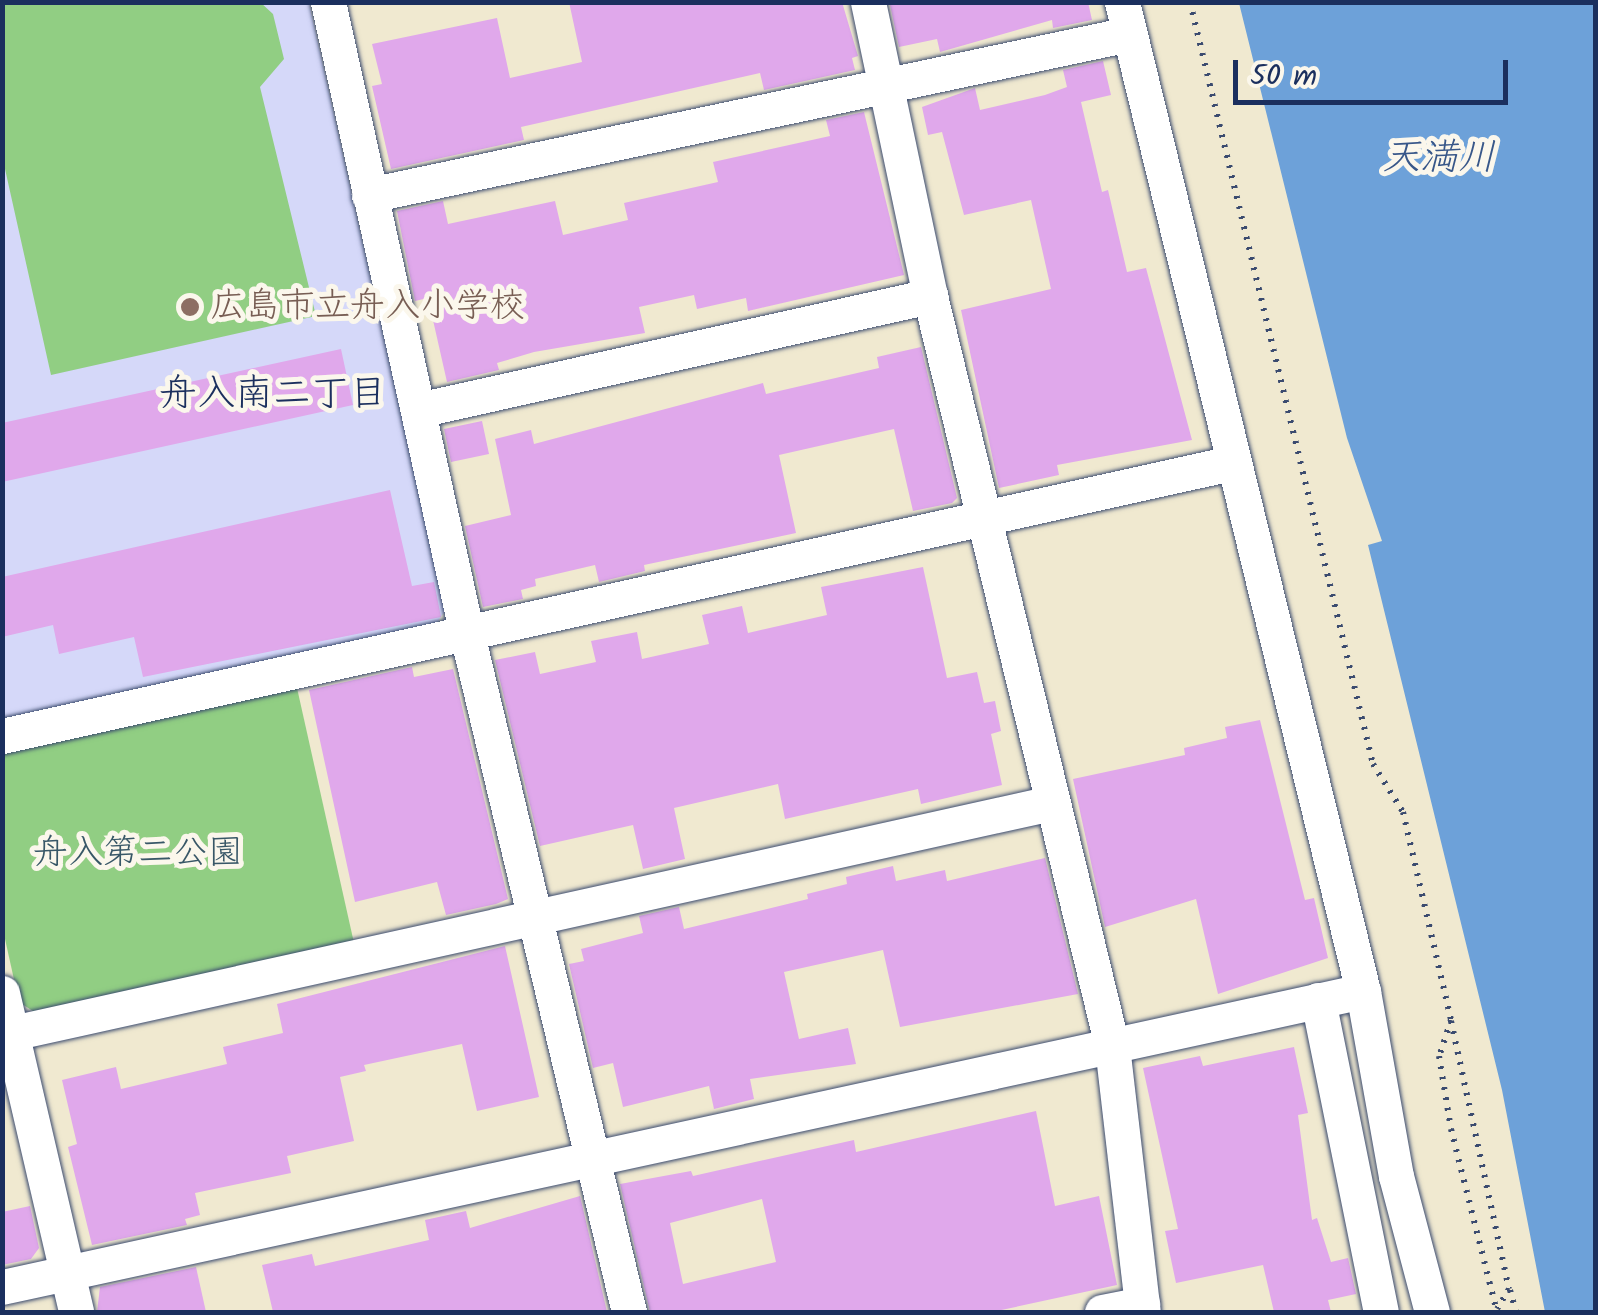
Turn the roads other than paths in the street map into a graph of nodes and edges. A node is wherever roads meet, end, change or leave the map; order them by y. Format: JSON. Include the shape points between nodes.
{"nodes":[{"id":1,"x":328,"y":2,"type":"edge"},
{"id":2,"x":868,"y":2,"type":"edge"},
{"id":3,"x":1125,"y":18,"type":"edge"},
{"id":4,"x":888,"y":88,"type":"junction"},
{"id":5,"x":369,"y":194,"type":"junction"},
{"id":6,"x":930,"y":296,"type":"junction"},
{"id":7,"x":418,"y":410,"type":"junction"},
{"id":8,"x":1231,"y":463,"type":"junction"},
{"id":9,"x":985,"y":519,"type":"junction"},
{"id":10,"x":466,"y":630,"type":"junction"},
{"id":11,"x":2,"y":736,"type":"edge"},
{"id":12,"x":1051,"y":802,"type":"junction"},
{"id":13,"x":533,"y":921,"type":"junction"},
{"id":14,"x":1363,"y":991,"type":"junction"},
{"id":15,"x":2,"y":993,"type":"edge"},
{"id":16,"x":1318,"y":1000,"type":"junction"},
{"id":17,"x":12,"y":1033,"type":"junction"},
{"id":18,"x":1112,"y":1046,"type":"junction"},
{"id":19,"x":593,"y":1155,"type":"junction"},
{"id":20,"x":66,"y":1273,"type":"junction"},
{"id":21,"x":2,"y":1287,"type":"edge"},
{"id":22,"x":1142,"y":1308,"type":"edge"},
{"id":23,"x":76,"y":1312,"type":"edge"},
{"id":24,"x":629,"y":1312,"type":"edge"},
{"id":25,"x":1102,"y":1312,"type":"edge"},
{"id":26,"x":1381,"y":1312,"type":"edge"},
{"id":27,"x":1432,"y":1312,"type":"edge"}],
"edges":[{"from":1,"to":5,"type":"street"},
{"from":2,"to":4,"type":"street"},
{"from":3,"to":4,"type":"street"},
{"from":3,"to":8,"type":"street"},
{"from":4,"to":5,"type":"street"},
{"from":4,"to":6,"type":"street"},
{"from":5,"to":7,"type":"street"},
{"from":6,"to":7,"type":"street"},
{"from":6,"to":9,"type":"street"},
{"from":7,"to":10,"type":"street"},
{"from":8,"to":9,"type":"street"},
{"from":8,"to":14,"type":"street"},
{"from":9,"to":10,"type":"street"},
{"from":9,"to":12,"type":"street"},
{"from":10,"to":11,"type":"street"},
{"from":10,"to":13,"type":"street"},
{"from":12,"to":13,"type":"street"},
{"from":12,"to":18,"type":"street"},
{"from":13,"to":17,"type":"street"},
{"from":13,"to":19,"type":"street"},
{"from":14,"to":16,"type":"street"},
{"from":14,"to":27,"type":"street","via":[[1396,1176]]},
{"from":15,"to":17,"type":"street"},
{"from":16,"to":18,"type":"street"},
{"from":16,"to":26,"type":"street"},
{"from":17,"to":20,"type":"street"},
{"from":18,"to":19,"type":"street"},
{"from":18,"to":22,"type":"street"},
{"from":19,"to":20,"type":"street"},
{"from":19,"to":24,"type":"street"},
{"from":20,"to":21,"type":"street"},
{"from":20,"to":23,"type":"street"},
{"from":22,"to":25,"type":"street"}]}
